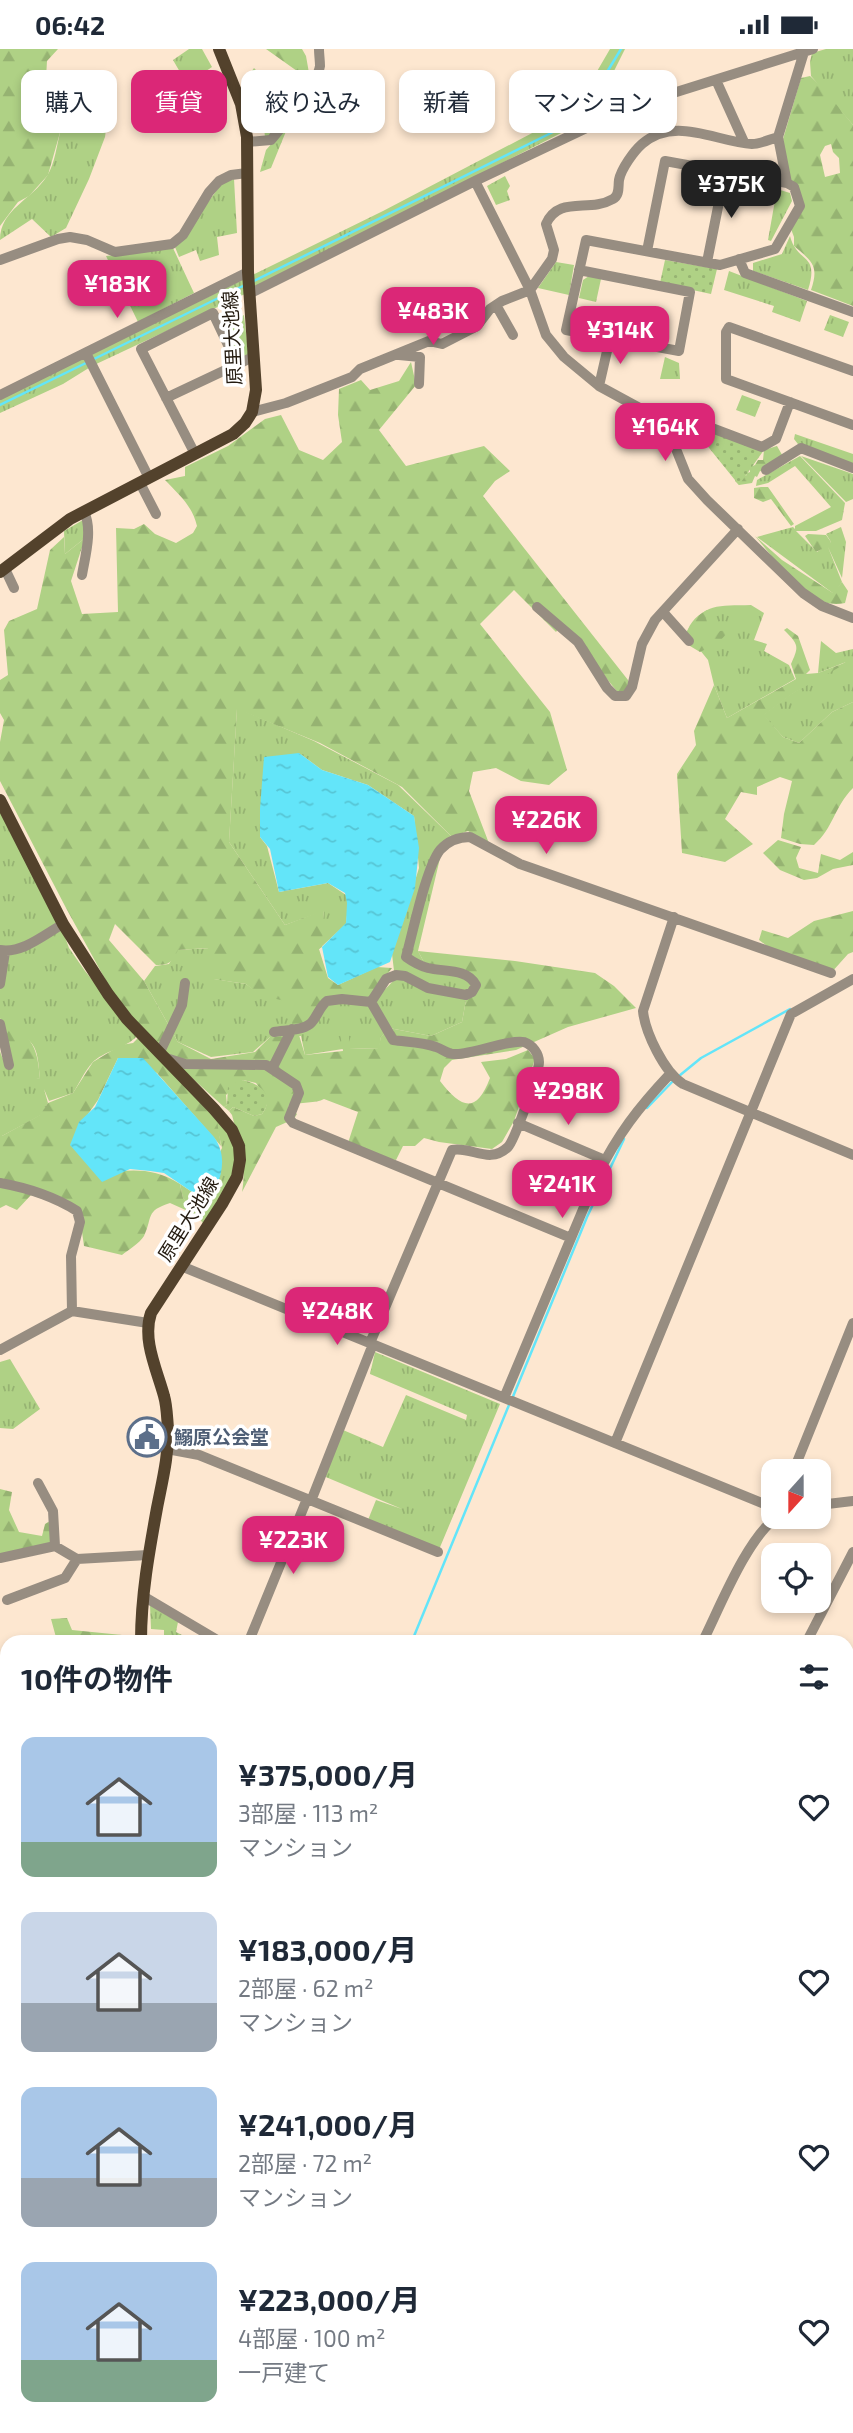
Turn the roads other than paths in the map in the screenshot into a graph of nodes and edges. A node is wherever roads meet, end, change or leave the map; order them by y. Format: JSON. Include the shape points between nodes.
{"nodes":[{"id":1,"x":219,"y":49,"type":"edge"},
{"id":2,"x":319,"y":49,"type":"edge"},
{"id":3,"x":808,"y":50,"type":"edge"},
{"id":4,"x":716,"y":80,"type":"junction"},
{"id":5,"x":778,"y":137,"type":"junction"},
{"id":6,"x":247,"y":142,"type":"junction"},
{"id":7,"x":744,"y":142,"type":"junction"},
{"id":8,"x":725,"y":172,"type":"junction"},
{"id":9,"x":247,"y":173,"type":"junction"},
{"id":10,"x":475,"y":181,"type":"junction"},
{"id":11,"x":787,"y":183,"type":"junction"},
{"id":12,"x":647,"y":251,"type":"junction"},
{"id":13,"x":739,"y":259,"type":"junction"},
{"id":14,"x":0,"y":260,"type":"edge"},
{"id":15,"x":707,"y":262,"type":"junction"},
{"id":16,"x":579,"y":270,"type":"junction"},
{"id":17,"x":248,"y":273,"type":"junction"},
{"id":18,"x":249,"y":291,"type":"junction"},
{"id":19,"x":530,"y":291,"type":"junction"},
{"id":20,"x":496,"y":305,"type":"junction"},
{"id":21,"x":853,"y":312,"type":"edge"},
{"id":22,"x":513,"y":335,"type":"dead end"},
{"id":23,"x":610,"y":338,"type":"junction"},
{"id":24,"x":396,"y":355,"type":"junction"},
{"id":25,"x":88,"y":357,"type":"junction"},
{"id":26,"x":254,"y":357,"type":"junction"},
{"id":27,"x":237,"y":365,"type":"junction"},
{"id":28,"x":853,"y":371,"type":"edge"},
{"id":29,"x":419,"y":384,"type":"dead end"},
{"id":30,"x":599,"y":386,"type":"junction"},
{"id":31,"x":0,"y":395,"type":"edge"},
{"id":32,"x":166,"y":398,"type":"junction"},
{"id":33,"x":790,"y":402,"type":"junction"},
{"id":34,"x":252,"y":412,"type":"junction"},
{"id":35,"x":853,"y":425,"type":"edge"},
{"id":36,"x":668,"y":429,"type":"junction"},
{"id":37,"x":776,"y":439,"type":"junction"},
{"id":38,"x":194,"y":454,"type":"junction"},
{"id":39,"x":786,"y":457,"type":"junction"},
{"id":40,"x":853,"y":468,"type":"edge"},
{"id":41,"x":766,"y":470,"type":"dead end"},
{"id":42,"x":145,"y":480,"type":"junction"},
{"id":43,"x":84,"y":512,"type":"junction"},
{"id":44,"x":156,"y":514,"type":"dead end"},
{"id":45,"x":738,"y":529,"type":"junction"},
{"id":46,"x":2,"y":571,"type":"edge"},
{"id":47,"x":82,"y":575,"type":"dead end"},
{"id":48,"x":14,"y":588,"type":"dead end"},
{"id":49,"x":537,"y":607,"type":"dead end"},
{"id":50,"x":663,"y":612,"type":"junction"},
{"id":51,"x":853,"y":618,"type":"edge"},
{"id":52,"x":689,"y":641,"type":"dead end"},
{"id":53,"x":0,"y":800,"type":"edge"},
{"id":54,"x":674,"y":917,"type":"junction"},
{"id":55,"x":63,"y":924,"type":"junction"},
{"id":56,"x":2,"y":951,"type":"edge"},
{"id":57,"x":831,"y":973,"type":"dead end"},
{"id":58,"x":853,"y":979,"type":"edge"},
{"id":59,"x":186,"y":983,"type":"dead end"},
{"id":60,"x":0,"y":984,"type":"edge"},
{"id":61,"x":371,"y":1003,"type":"junction"},
{"id":62,"x":0,"y":1024,"type":"edge"},
{"id":63,"x":292,"y":1029,"type":"junction"},
{"id":64,"x":275,"y":1032,"type":"dead end"},
{"id":65,"x":163,"y":1055,"type":"junction"},
{"id":66,"x":9,"y":1065,"type":"dead end"},
{"id":67,"x":272,"y":1069,"type":"junction"},
{"id":68,"x":670,"y":1074,"type":"junction"},
{"id":69,"x":751,"y":1113,"type":"junction"},
{"id":70,"x":518,"y":1123,"type":"junction"},
{"id":71,"x":853,"y":1155,"type":"edge"},
{"id":72,"x":606,"y":1160,"type":"junction"},
{"id":73,"x":437,"y":1181,"type":"junction"},
{"id":74,"x":0,"y":1183,"type":"edge"},
{"id":75,"x":571,"y":1238,"type":"junction"},
{"id":76,"x":181,"y":1266,"type":"junction"},
{"id":77,"x":72,"y":1311,"type":"junction"},
{"id":78,"x":148,"y":1323,"type":"junction"},
{"id":79,"x":853,"y":1323,"type":"edge"},
{"id":80,"x":371,"y":1344,"type":"junction"},
{"id":81,"x":0,"y":1350,"type":"edge"},
{"id":82,"x":504,"y":1398,"type":"junction"},
{"id":83,"x":615,"y":1443,"type":"junction"},
{"id":84,"x":167,"y":1449,"type":"junction"},
{"id":85,"x":798,"y":1459,"type":"edge"},
{"id":86,"x":38,"y":1483,"type":"dead end"},
{"id":87,"x":309,"y":1500,"type":"junction"},
{"id":88,"x":853,"y":1501,"type":"edge"},
{"id":89,"x":761,"y":1502,"type":"edge"},
{"id":90,"x":831,"y":1504,"type":"edge"},
{"id":91,"x":764,"y":1529,"type":"edge"},
{"id":92,"x":55,"y":1546,"type":"junction"},
{"id":93,"x":438,"y":1552,"type":"dead end"},
{"id":94,"x":853,"y":1552,"type":"edge"},
{"id":95,"x":148,"y":1555,"type":"junction"},
{"id":96,"x":0,"y":1558,"type":"edge"},
{"id":97,"x":76,"y":1559,"type":"junction"},
{"id":98,"x":143,"y":1596,"type":"junction"},
{"id":99,"x":7,"y":1600,"type":"dead end"},
{"id":100,"x":141,"y":1635,"type":"edge"},
{"id":101,"x":209,"y":1635,"type":"edge"},
{"id":102,"x":252,"y":1635,"type":"edge"},
{"id":103,"x":706,"y":1635,"type":"edge"},
{"id":104,"x":810,"y":1635,"type":"edge"}],
"edges":[{"from":1,"to":6,"type":"main road","name":"原里大池線","via":[[241,104]]},
{"from":2,"to":6,"type":"street","via":[[316,78],[288,120],[271,140]]},
{"from":3,"to":4,"type":"street"},
{"from":3,"to":5,"type":"street"},
{"from":4,"to":7,"type":"street"},
{"from":4,"to":10,"type":"street","via":[[635,106]]},
{"from":5,"to":7,"type":"street"},
{"from":5,"to":11,"type":"street"},
{"from":6,"to":9,"type":"main road","name":"原里大池線"},
{"from":7,"to":19,"type":"street","via":[[677,131],[642,144],[620,177],[615,199],[598,205],[563,206],[549,217],[552,259]]},
{"from":8,"to":11,"type":"street"},
{"from":8,"to":12,"type":"street","via":[[665,161]]},
{"from":8,"to":15,"type":"street"},
{"from":9,"to":14,"type":"street","via":[[219,181],[172,244],[115,252],[70,237]]},
{"from":9,"to":17,"type":"main road","name":"原里大池線"},
{"from":10,"to":18,"type":"street"},
{"from":10,"to":19,"type":"street"},
{"from":11,"to":13,"type":"street","via":[[794,187],[800,206],[775,249]]},
{"from":12,"to":15,"type":"street"},
{"from":12,"to":16,"type":"street","via":[[586,240]]},
{"from":13,"to":15,"type":"street","via":[[720,265]]},
{"from":13,"to":21,"type":"street","via":[[745,273]]},
{"from":16,"to":23,"type":"street","via":[[566,330]]},
{"from":16,"to":23,"type":"street","via":[[690,292],[678,351]]},
{"from":17,"to":18,"type":"main road","name":"原里大池線"},
{"from":17,"to":25,"type":"street"},
{"from":18,"to":26,"type":"main road","name":"原里大池線"},
{"from":19,"to":20,"type":"street"},
{"from":19,"to":30,"type":"street","via":[[546,335]]},
{"from":20,"to":22,"type":"street"},
{"from":20,"to":24,"type":"street","via":[[477,326],[442,344],[429,341]]},
{"from":23,"to":30,"type":"street"},
{"from":24,"to":29,"type":"street","via":[[421,357]]},
{"from":24,"to":34,"type":"street","via":[[360,369],[352,377]]},
{"from":25,"to":31,"type":"street"},
{"from":25,"to":42,"type":"street"},
{"from":26,"to":27,"type":"street"},
{"from":26,"to":34,"type":"main road","name":"原里大池線"},
{"from":27,"to":32,"type":"street"},
{"from":27,"to":32,"type":"street","via":[[213,313],[141,349]]},
{"from":28,"to":33,"type":"street","via":[[729,327],[726,379]]},
{"from":30,"to":36,"type":"street"},
{"from":32,"to":38,"type":"street"},
{"from":33,"to":35,"type":"street"},
{"from":33,"to":37,"type":"street"},
{"from":34,"to":38,"type":"main road","name":"原里大池線","via":[[233,434]]},
{"from":36,"to":37,"type":"street","via":[[680,417],[762,447]]},
{"from":36,"to":45,"type":"street","via":[[688,479]]},
{"from":37,"to":39,"type":"street"},
{"from":38,"to":42,"type":"main road","name":"原里大池線"},
{"from":39,"to":40,"type":"street","via":[[801,448]]},
{"from":39,"to":41,"type":"street"},
{"from":42,"to":43,"type":"main road","name":"原里大池線"},
{"from":42,"to":44,"type":"street"},
{"from":43,"to":46,"type":"main road","name":"原里大池線"},
{"from":43,"to":47,"type":"street"},
{"from":45,"to":50,"type":"street"},
{"from":45,"to":51,"type":"street","via":[[803,593]]},
{"from":46,"to":48,"type":"street"},
{"from":49,"to":50,"type":"street","via":[[578,642],[615,696],[626,696],[638,684],[655,620]]},
{"from":50,"to":52,"type":"street"},
{"from":53,"to":55,"type":"main road","name":"原里大池線"},
{"from":54,"to":57,"type":"street"},
{"from":54,"to":61,"type":"street","via":[[520,864],[463,837],[439,852],[431,868],[406,957],[427,968],[458,972],[476,985],[466,995],[428,988],[396,975],[386,979]]},
{"from":54,"to":68,"type":"street","via":[[643,1011],[644,1025]]},
{"from":55,"to":56,"type":"street","via":[[24,946]]},
{"from":55,"to":65,"type":"main road","name":"原里大池線","via":[[107,994]]},
{"from":56,"to":60,"type":"street"},
{"from":58,"to":69,"type":"street","via":[[791,1014]]},
{"from":59,"to":65,"type":"street"},
{"from":61,"to":63,"type":"street","via":[[327,1000],[310,1024]]},
{"from":61,"to":70,"type":"street","via":[[393,1040],[436,1046],[452,1055],[513,1042],[535,1048],[538,1074]]},
{"from":62,"to":66,"type":"street"},
{"from":63,"to":64,"type":"street"},
{"from":63,"to":67,"type":"street"},
{"from":65,"to":67,"type":"street","via":[[185,1064],[266,1065]]},
{"from":65,"to":76,"type":"main road","name":"原里大池線","via":[[232,1130],[239,1146],[237,1177]]},
{"from":67,"to":73,"type":"street","via":[[296,1085],[299,1093],[289,1118],[293,1123]]},
{"from":68,"to":69,"type":"street","via":[[680,1083]]},
{"from":68,"to":72,"type":"street","via":[[637,1110]]},
{"from":69,"to":71,"type":"street"},
{"from":69,"to":83,"type":"street"},
{"from":70,"to":72,"type":"street"},
{"from":70,"to":73,"type":"street","via":[[509,1146],[496,1155],[452,1150]]},
{"from":72,"to":75,"type":"street"},
{"from":73,"to":75,"type":"street"},
{"from":73,"to":80,"type":"street"},
{"from":74,"to":77,"type":"street","via":[[29,1189],[77,1211],[80,1222],[71,1256]]},
{"from":75,"to":82,"type":"street"},
{"from":76,"to":78,"type":"main road","name":"原里大池線"},
{"from":76,"to":80,"type":"street"},
{"from":77,"to":78,"type":"street"},
{"from":77,"to":81,"type":"street"},
{"from":78,"to":84,"type":"main road","via":[[165,1400]]},
{"from":79,"to":85,"type":"street"},
{"from":80,"to":82,"type":"street"},
{"from":80,"to":87,"type":"street"},
{"from":82,"to":83,"type":"street"},
{"from":83,"to":89,"type":"street"},
{"from":84,"to":87,"type":"street","via":[[199,1455]]},
{"from":84,"to":95,"type":"main road"},
{"from":86,"to":92,"type":"street","via":[[53,1511]]},
{"from":87,"to":93,"type":"street"},
{"from":87,"to":102,"type":"street"},
{"from":88,"to":90,"type":"street"},
{"from":91,"to":103,"type":"street"},
{"from":92,"to":96,"type":"street"},
{"from":92,"to":97,"type":"street"},
{"from":94,"to":104,"type":"street"},
{"from":95,"to":97,"type":"street"},
{"from":95,"to":98,"type":"main road"},
{"from":97,"to":99,"type":"street","via":[[65,1578]]},
{"from":98,"to":100,"type":"main road"},
{"from":98,"to":101,"type":"street"}]}
